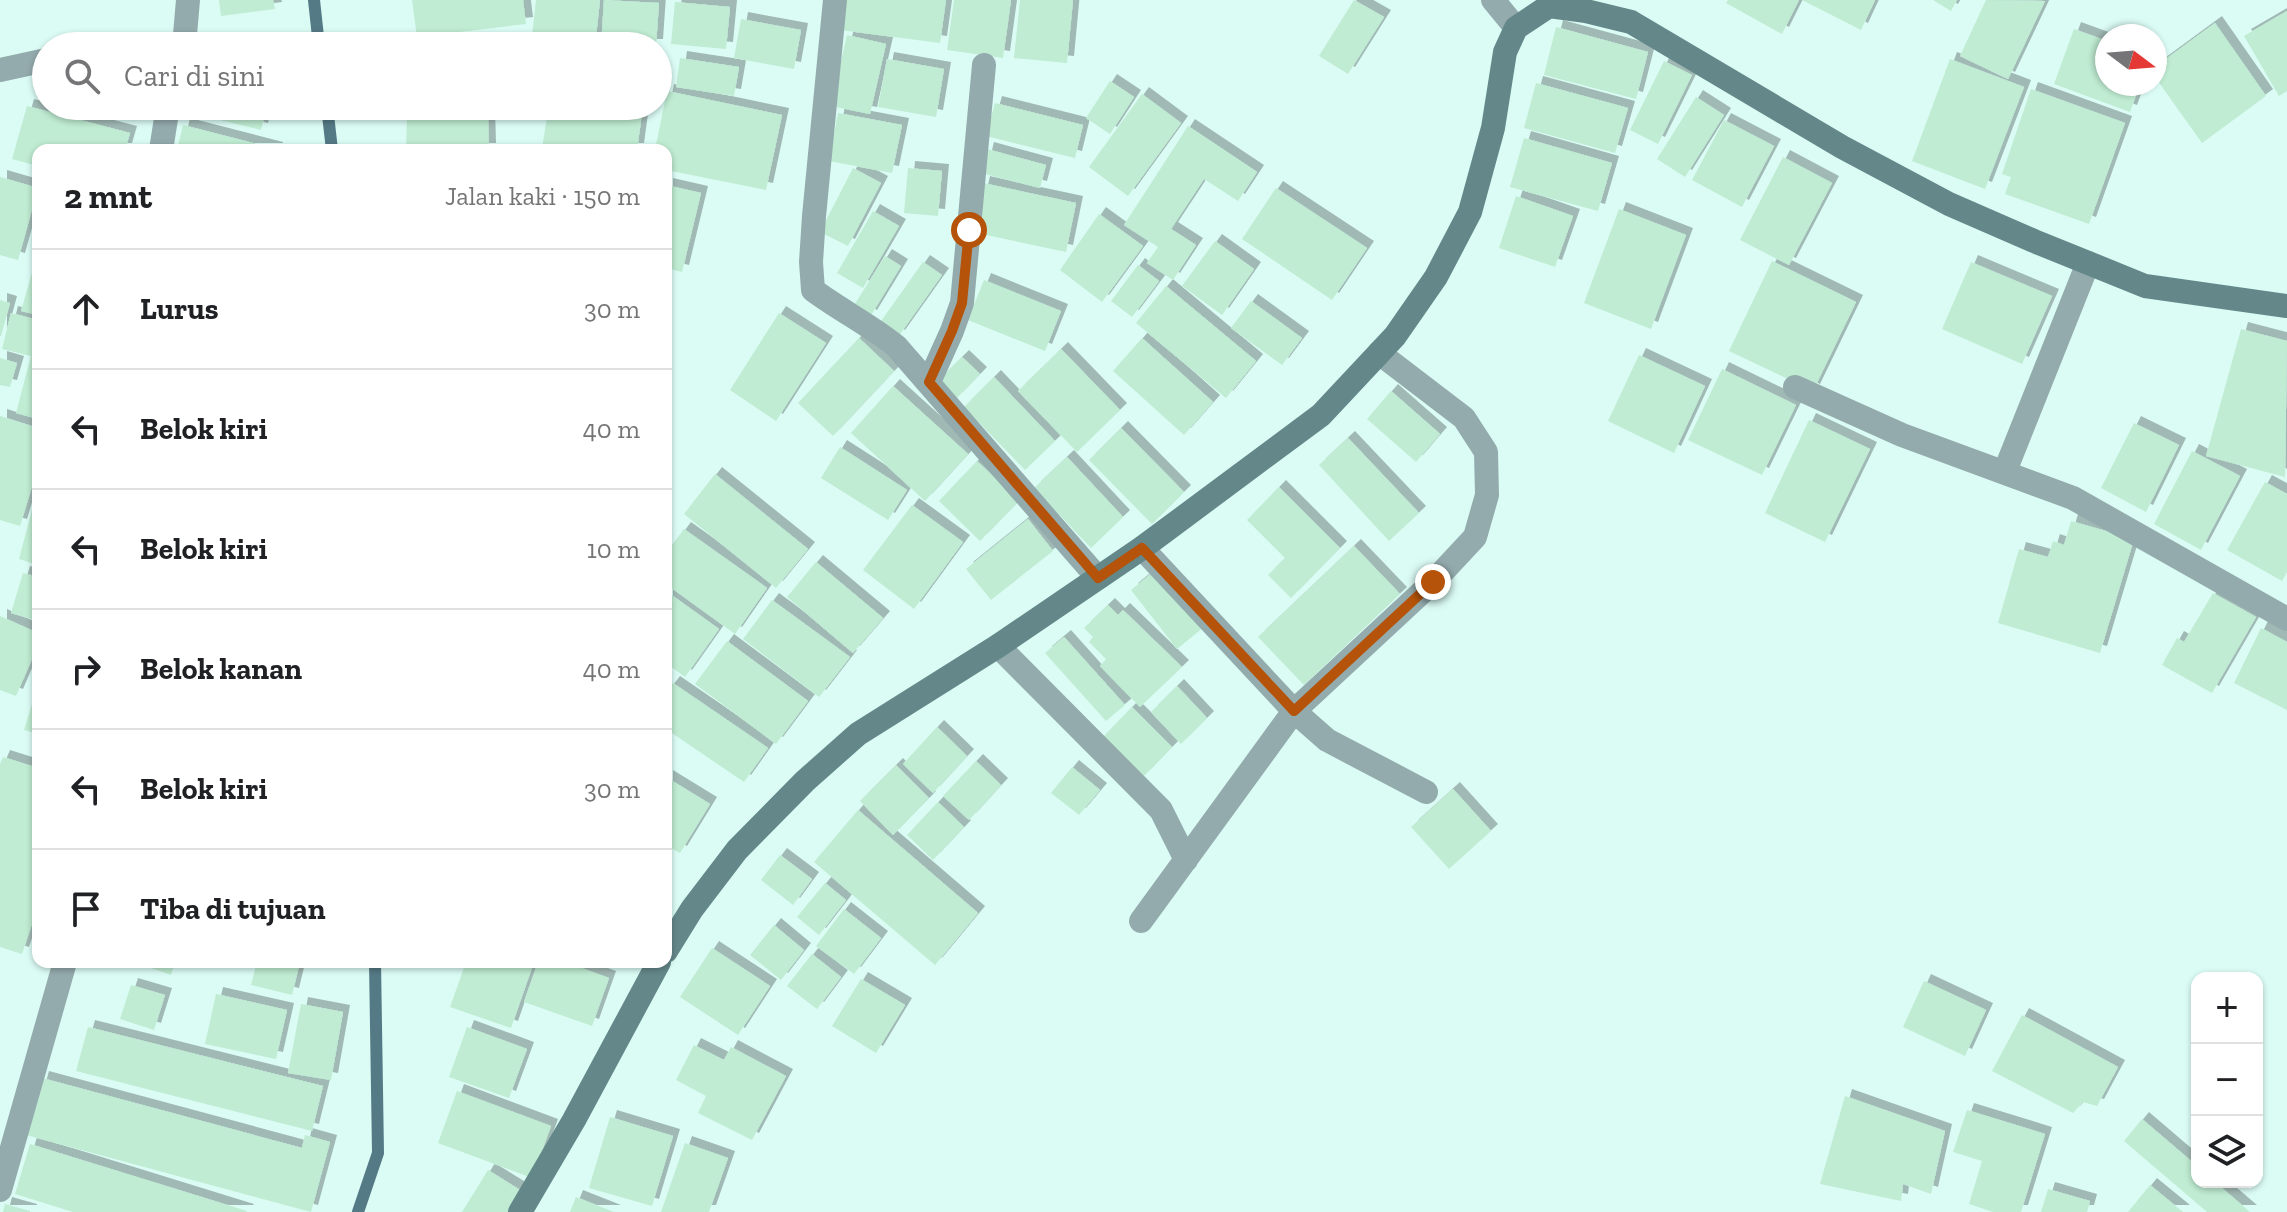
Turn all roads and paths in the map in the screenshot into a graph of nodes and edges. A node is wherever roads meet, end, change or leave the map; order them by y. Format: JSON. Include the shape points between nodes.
{"nodes":[{"id":1,"x":188,"y":0,"type":"edge"},
{"id":2,"x":835,"y":0,"type":"edge"},
{"id":3,"x":1493,"y":0,"type":"edge"},
{"id":4,"x":1516,"y":28,"type":"junction"},
{"id":5,"x":180,"y":32,"type":"edge"},
{"id":6,"x":32,"y":63,"type":"edge"},
{"id":7,"x":984,"y":65,"type":"dead end"},
{"id":8,"x":0,"y":70,"type":"edge"},
{"id":9,"x":166,"y":120,"type":"edge"},
{"id":10,"x":162,"y":144,"type":"edge"},
{"id":11,"x":2088,"y":263,"type":"junction"},
{"id":12,"x":2287,"y":306,"type":"edge"},
{"id":13,"x":1379,"y":353,"type":"junction"},
{"id":14,"x":929,"y":382,"type":"junction"},
{"id":15,"x":1795,"y":387,"type":"dead end"},
{"id":16,"x":2005,"y":471,"type":"junction"},
{"id":17,"x":1142,"y":548,"type":"junction"},
{"id":18,"x":1098,"y":578,"type":"junction"},
{"id":19,"x":2287,"y":619,"type":"edge"},
{"id":20,"x":998,"y":646,"type":"junction"},
{"id":21,"x":1294,"y":711,"type":"junction"},
{"id":22,"x":1426,"y":792,"type":"dead end"},
{"id":23,"x":1186,"y":860,"type":"junction"},
{"id":24,"x":1141,"y":921,"type":"dead end"},
{"id":25,"x":672,"y":941,"type":"edge"},
{"id":26,"x":63,"y":968,"type":"edge"},
{"id":27,"x":656,"y":968,"type":"edge"},
{"id":28,"x":0,"y":1190,"type":"edge"},
{"id":29,"x":520,"y":1212,"type":"edge"}],
"edges":[{"from":1,"to":5,"type":"street"},
{"from":2,"to":14,"type":"street","via":[[814,216],[813,290],[875,329]]},
{"from":3,"to":4,"type":"street"},
{"from":4,"to":11,"type":"street","via":[[1549,6],[1631,22],[1949,204]]},
{"from":4,"to":13,"type":"street","via":[[1505,52],[1493,128],[1470,212],[1436,277]]},
{"from":6,"to":8,"type":"street"},
{"from":7,"to":14,"type":"street","via":[[962,303]]},
{"from":9,"to":10,"type":"street"},
{"from":11,"to":12,"type":"street","via":[[2145,286]]},
{"from":11,"to":16,"type":"street"},
{"from":13,"to":17,"type":"street","via":[[1321,415]]},
{"from":13,"to":21,"type":"street","via":[[1464,418],[1486,452],[1487,495],[1475,537]]},
{"from":14,"to":18,"type":"street"},
{"from":15,"to":16,"type":"street","via":[[1902,435]]},
{"from":16,"to":19,"type":"street","via":[[2087,505]]},
{"from":17,"to":18,"type":"street"},
{"from":17,"to":21,"type":"street"},
{"from":18,"to":20,"type":"street"},
{"from":20,"to":23,"type":"street","via":[[1161,810]]},
{"from":20,"to":25,"type":"street","via":[[858,734],[805,781],[737,850]]},
{"from":21,"to":22,"type":"street","via":[[1327,740]]},
{"from":21,"to":23,"type":"street"},
{"from":23,"to":24,"type":"street"},
{"from":26,"to":28,"type":"street"},
{"from":27,"to":29,"type":"street"}]}
